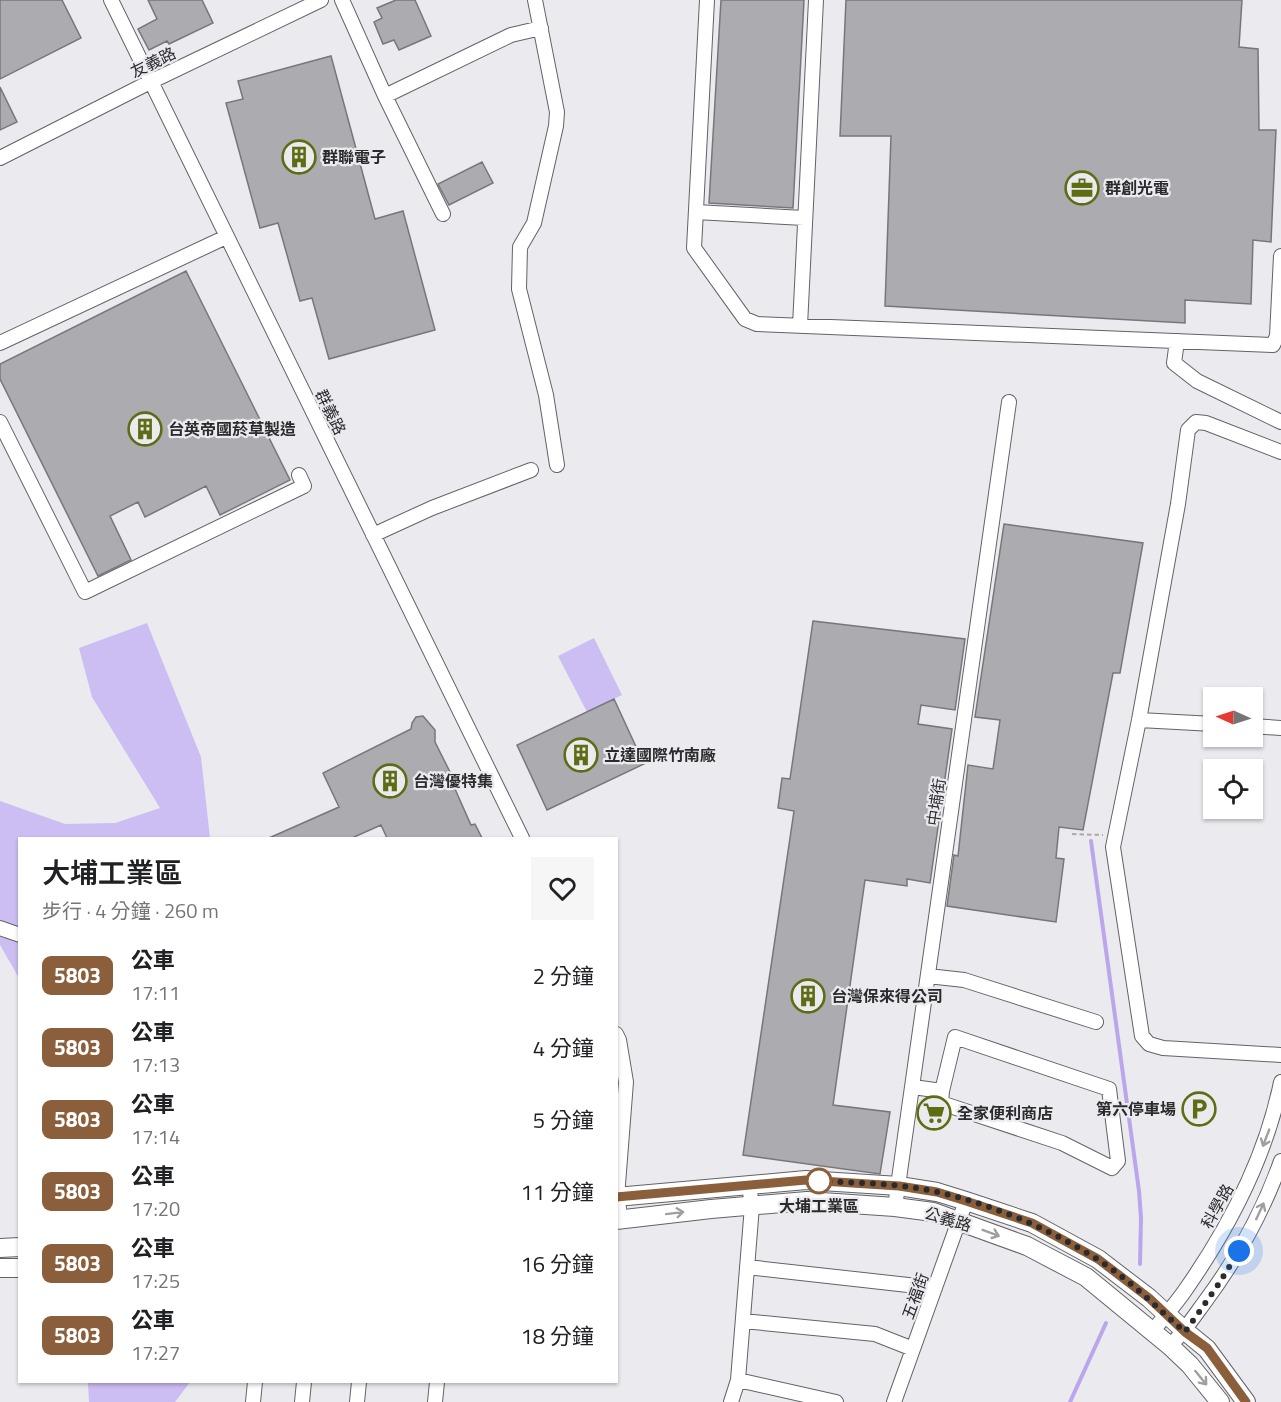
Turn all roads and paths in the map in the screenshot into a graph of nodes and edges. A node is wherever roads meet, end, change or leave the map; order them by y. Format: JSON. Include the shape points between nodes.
{"nodes":[{"id":1,"x":111,"y":0,"type":"edge"},
{"id":2,"x":321,"y":0,"type":"edge"},
{"id":3,"x":342,"y":0,"type":"edge"},
{"id":4,"x":535,"y":0,"type":"edge"},
{"id":5,"x":707,"y":0,"type":"edge"},
{"id":6,"x":816,"y":0,"type":"edge"},
{"id":7,"x":541,"y":28,"type":"junction"},
{"id":8,"x":150,"y":82,"type":"junction"},
{"id":9,"x":386,"y":96,"type":"junction"},
{"id":10,"x":0,"y":158,"type":"edge"},
{"id":11,"x":696,"y":212,"type":"junction"},
{"id":12,"x":443,"y":214,"type":"dead end"},
{"id":13,"x":804,"y":218,"type":"junction"},
{"id":14,"x":226,"y":237,"type":"junction"},
{"id":15,"x":1281,"y":256,"type":"edge"},
{"id":16,"x":800,"y":326,"type":"junction"},
{"id":17,"x":1177,"y":341,"type":"junction"},
{"id":18,"x":0,"y":343,"type":"edge"},
{"id":19,"x":1009,"y":402,"type":"dead end"},
{"id":20,"x":0,"y":422,"type":"edge"},
{"id":21,"x":1281,"y":422,"type":"edge"},
{"id":22,"x":1281,"y":452,"type":"edge"},
{"id":23,"x":556,"y":465,"type":"dead end"},
{"id":24,"x":531,"y":470,"type":"dead end"},
{"id":25,"x":299,"y":475,"type":"dead end"},
{"id":26,"x":373,"y":535,"type":"junction"},
{"id":27,"x":1139,"y":720,"type":"junction"},
{"id":28,"x":1203,"y":723,"type":"edge"},
{"id":29,"x":1263,"y":727,"type":"edge"},
{"id":30,"x":1281,"y":728,"type":"edge"},
{"id":31,"x":1072,"y":834,"type":"dead end"},
{"id":32,"x":1115,"y":836,"type":"junction"},
{"id":33,"x":522,"y":837,"type":"edge"},
{"id":34,"x":0,"y":928,"type":"edge"},
{"id":35,"x":18,"y":934,"type":"edge"},
{"id":36,"x":928,"y":976,"type":"junction"},
{"id":37,"x":1096,"y":1022,"type":"dead end"},
{"id":38,"x":618,"y":1038,"type":"edge"},
{"id":39,"x":1281,"y":1055,"type":"edge"},
{"id":40,"x":1281,"y":1082,"type":"edge"},
{"id":41,"x":913,"y":1087,"type":"junction"},
{"id":42,"x":942,"y":1091,"type":"junction"},
{"id":43,"x":1281,"y":1161,"type":"edge"},
{"id":44,"x":618,"y":1184,"type":"edge"},
{"id":45,"x":749,"y":1185,"type":"junction"},
{"id":46,"x":899,"y":1186,"type":"junction"},
{"id":47,"x":618,"y":1197,"type":"edge"},
{"id":48,"x":966,"y":1201,"type":"junction"},
{"id":49,"x":752,"y":1206,"type":"junction"},
{"id":50,"x":895,"y":1207,"type":"junction"},
{"id":51,"x":619,"y":1220,"type":"edge"},
{"id":52,"x":959,"y":1221,"type":"junction"},
{"id":53,"x":18,"y":1247,"type":"edge"},
{"id":54,"x":0,"y":1248,"type":"edge"},
{"id":55,"x":0,"y":1268,"type":"edge"},
{"id":56,"x":18,"y":1268,"type":"edge"},
{"id":57,"x":747,"y":1268,"type":"junction"},
{"id":58,"x":935,"y":1288,"type":"junction"},
{"id":59,"x":1165,"y":1315,"type":"junction"},
{"id":60,"x":743,"y":1321,"type":"junction"},
{"id":61,"x":1152,"y":1332,"type":"junction"},
{"id":62,"x":1185,"y":1332,"type":"junction"},
{"id":63,"x":1170,"y":1346,"type":"junction"},
{"id":64,"x":913,"y":1349,"type":"junction"},
{"id":65,"x":738,"y":1380,"type":"junction"},
{"id":66,"x":255,"y":1383,"type":"edge"},
{"id":67,"x":303,"y":1383,"type":"edge"},
{"id":68,"x":359,"y":1383,"type":"edge"},
{"id":69,"x":437,"y":1383,"type":"edge"},
{"id":70,"x":253,"y":1402,"type":"edge"},
{"id":71,"x":302,"y":1402,"type":"edge"},
{"id":72,"x":357,"y":1402,"type":"edge"},
{"id":73,"x":435,"y":1402,"type":"edge"},
{"id":74,"x":730,"y":1402,"type":"edge"},
{"id":75,"x":836,"y":1402,"type":"edge"},
{"id":76,"x":894,"y":1402,"type":"edge"},
{"id":77,"x":1220,"y":1402,"type":"edge"},
{"id":78,"x":1246,"y":1402,"type":"edge"}],
"edges":[{"from":1,"to":8,"type":"street","name":"群義路"},
{"from":2,"to":8,"type":"street","name":"友義路"},
{"from":3,"to":9,"type":"street"},
{"from":4,"to":7,"type":"street"},
{"from":5,"to":11,"type":"street"},
{"from":6,"to":13,"type":"street"},
{"from":7,"to":9,"type":"street","via":[[511,35]]},
{"from":7,"to":23,"type":"street","via":[[557,112],[556,126],[534,223],[520,248],[519,289],[546,395]]},
{"from":8,"to":10,"type":"street","name":"友義路"},
{"from":8,"to":14,"type":"street","name":"群義路"},
{"from":9,"to":12,"type":"street"},
{"from":11,"to":13,"type":"street"},
{"from":11,"to":16,"type":"street","via":[[694,248],[745,320]]},
{"from":13,"to":16,"type":"street"},
{"from":14,"to":18,"type":"street"},
{"from":14,"to":26,"type":"street","name":"群義路"},
{"from":15,"to":17,"type":"street","via":[[1274,345]]},
{"from":16,"to":17,"type":"street"},
{"from":17,"to":21,"type":"street","via":[[1174,363],[1197,381]]},
{"from":19,"to":36,"type":"street","name":"中埔街"},
{"from":20,"to":25,"type":"street","via":[[85,592],[304,486]]},
{"from":22,"to":27,"type":"street","via":[[1206,423],[1196,422],[1188,430]]},
{"from":24,"to":26,"type":"street"},
{"from":26,"to":33,"type":"street","name":"群義路"},
{"from":27,"to":28,"type":"street"},
{"from":27,"to":32,"type":"street"},
{"from":29,"to":30,"type":"street"},
{"from":31,"to":32,"type":"path"},
{"from":32,"to":39,"type":"street","via":[[1113,847],[1142,1036],[1149,1044],[1163,1048]]},
{"from":34,"to":35,"type":"street"},
{"from":36,"to":37,"type":"street","via":[[964,980]]},
{"from":36,"to":41,"type":"street","name":"中埔街"},
{"from":38,"to":44,"type":"street","via":[[626,1082]]},
{"from":40,"to":59,"type":"street","name":"科學路","one_way":true,"via":[[1270,1125],[1240,1201],[1186,1290]]},
{"from":41,"to":42,"type":"street"},
{"from":41,"to":46,"type":"street","name":"中埔街"},
{"from":42,"to":42,"type":"street","via":[[941,1103],[1062,1143],[1112,1168],[1118,1161],[1109,1089],[955,1037]]},
{"from":62,"to":43,"type":"street","one_way":true,"via":[[1249,1234]]},
{"from":45,"to":46,"type":"main road","name":"公義路","via":[[806,1180]]},
{"from":45,"to":47,"type":"main road","name":"公義路"},
{"from":45,"to":49,"type":"street"},
{"from":46,"to":48,"type":"main road","name":"公義路"},
{"from":46,"to":50,"type":"street","name":"中埔街"},
{"from":48,"to":52,"type":"street","name":"五福街"},
{"from":48,"to":59,"type":"main road","name":"公義路","via":[[1032,1223],[1098,1259]]},
{"from":49,"to":50,"type":"main road","name":"公義路","via":[[807,1201]]},
{"from":51,"to":49,"type":"main road","name":"公義路","one_way":true},
{"from":49,"to":57,"type":"street"},
{"from":50,"to":52,"type":"main road","name":"公義路","via":[[933,1212]]},
{"from":52,"to":58,"type":"street","name":"五福街"},
{"from":52,"to":61,"type":"main road","name":"公義路","one_way":true,"via":[[1027,1246],[1086,1277]]},
{"from":53,"to":54,"type":"main road"},
{"from":55,"to":56,"type":"main road"},
{"from":57,"to":58,"type":"street"},
{"from":57,"to":60,"type":"street"},
{"from":58,"to":64,"type":"street","name":"五福街"},
{"from":59,"to":61,"type":"street","name":"科學路"},
{"from":59,"to":62,"type":"main road","name":"公義路"},
{"from":60,"to":64,"type":"street","via":[[875,1334]]},
{"from":60,"to":65,"type":"street"},
{"from":61,"to":63,"type":"main road","name":"公義路"},
{"from":62,"to":63,"type":"street"},
{"from":62,"to":78,"type":"main road","name":"公義路","via":[[1207,1348]]},
{"from":63,"to":77,"type":"main road","name":"公義路","one_way":true},
{"from":64,"to":76,"type":"street","name":"五福街"},
{"from":65,"to":74,"type":"street"},
{"from":65,"to":75,"type":"street"},
{"from":66,"to":70,"type":"street"},
{"from":67,"to":71,"type":"street"},
{"from":68,"to":72,"type":"street"},
{"from":69,"to":73,"type":"street"}]}
